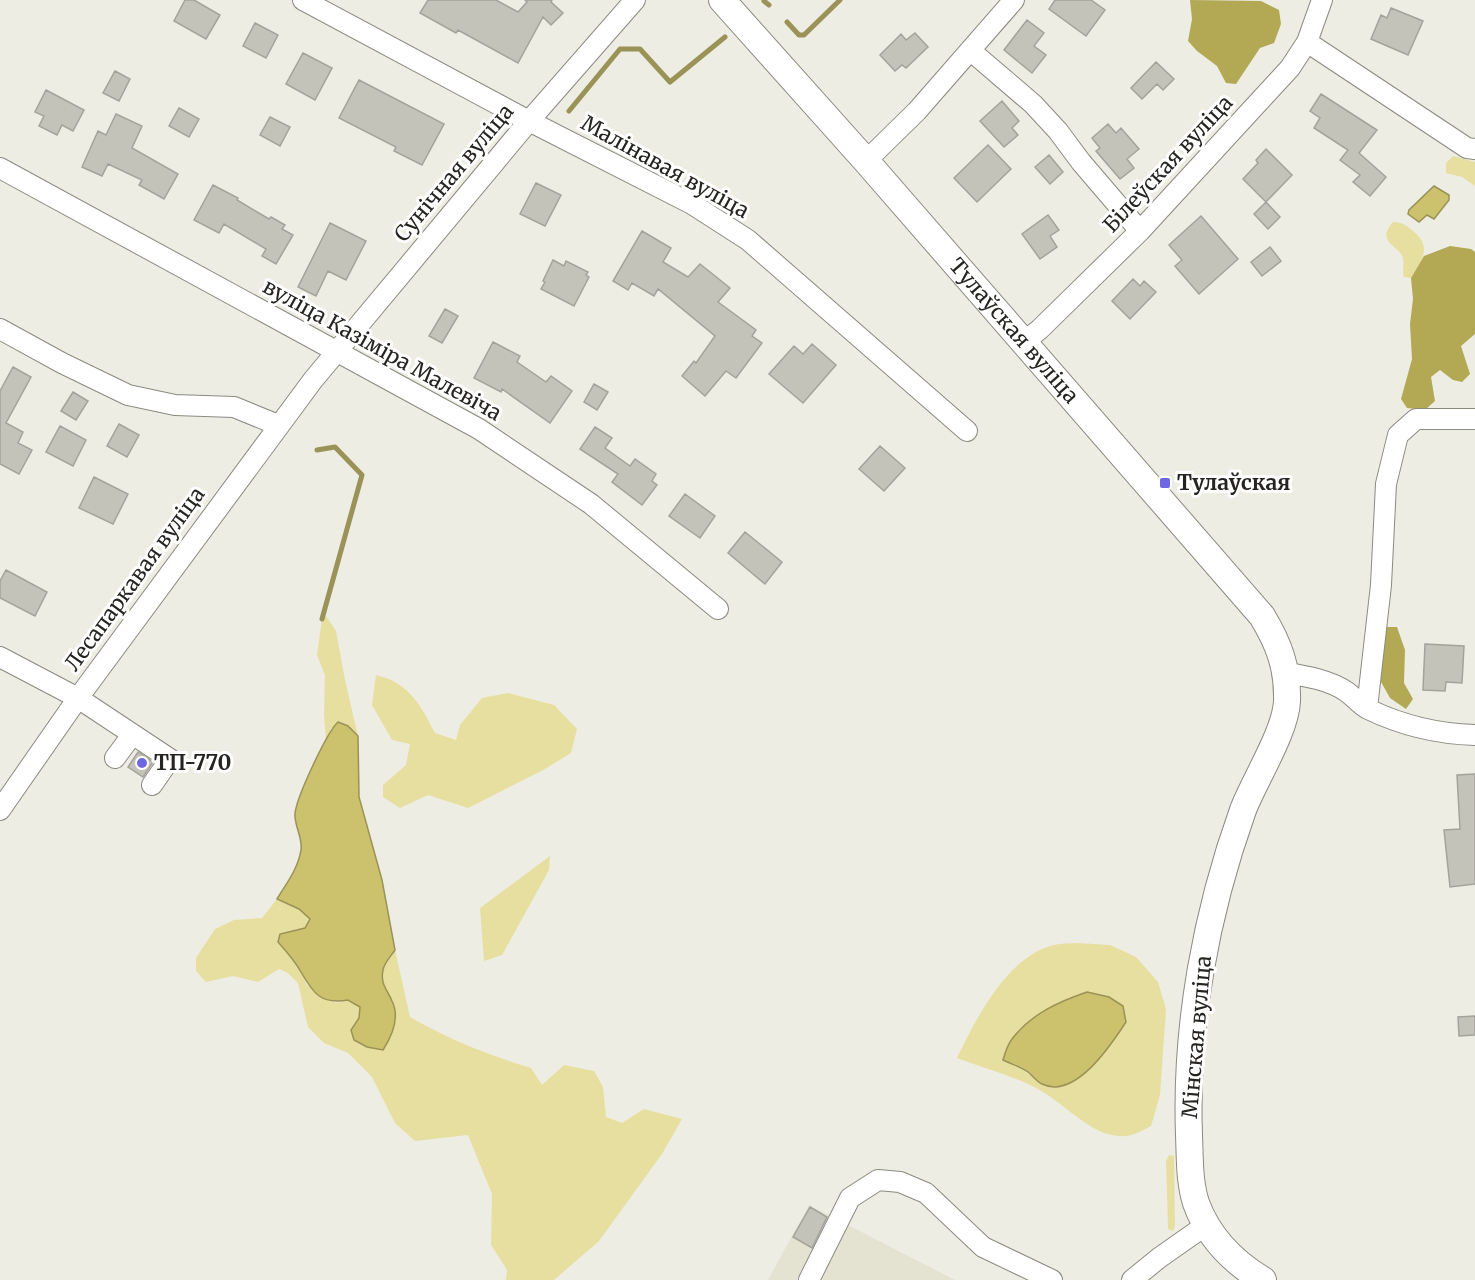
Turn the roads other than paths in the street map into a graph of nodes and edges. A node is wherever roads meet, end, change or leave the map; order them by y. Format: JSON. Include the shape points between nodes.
{"nodes":[{"id":1,"x":303,"y":0,"type":"edge"},
{"id":2,"x":635,"y":0,"type":"edge"},
{"id":3,"x":722,"y":0,"type":"edge"},
{"id":4,"x":1014,"y":0,"type":"edge"},
{"id":5,"x":1322,"y":0,"type":"edge"},
{"id":6,"x":1307,"y":42,"type":"junction"},
{"id":7,"x":971,"y":51,"type":"junction"},
{"id":8,"x":529,"y":121,"type":"junction"},
{"id":9,"x":1475,"y":149,"type":"edge"},
{"id":10,"x":866,"y":161,"type":"junction"},
{"id":11,"x":0,"y":168,"type":"edge"},
{"id":12,"x":1140,"y":231,"type":"junction"},
{"id":13,"x":0,"y":329,"type":"edge"},
{"id":14,"x":1023,"y":343,"type":"junction"},
{"id":15,"x":336,"y":351,"type":"junction"},
{"id":16,"x":313,"y":380,"type":"joint"},
{"id":17,"x":1475,"y":419,"type":"edge"},
{"id":18,"x":278,"y":425,"type":"junction"},
{"id":19,"x":967,"y":431,"type":"dead end"},
{"id":20,"x":718,"y":609,"type":"dead end"},
{"id":21,"x":0,"y":657,"type":"edge"},
{"id":22,"x":1286,"y":673,"type":"junction"},
{"id":23,"x":78,"y":698,"type":"junction"},
{"id":24,"x":1366,"y":708,"type":"junction"},
{"id":25,"x":132,"y":735,"type":"junction"},
{"id":26,"x":1475,"y":735,"type":"edge"},
{"id":27,"x":115,"y":758,"type":"dead end"},
{"id":28,"x":152,"y":785,"type":"dead end"},
{"id":29,"x":0,"y":810,"type":"edge"},
{"id":30,"x":1206,"y":1225,"type":"junction"},
{"id":31,"x":809,"y":1280,"type":"edge"},
{"id":32,"x":1052,"y":1280,"type":"edge"},
{"id":33,"x":1132,"y":1280,"type":"edge"},
{"id":34,"x":1263,"y":1280,"type":"edge"}],
"edges":[{"from":1,"to":8,"type":"street","name":"Малінавая вуліца"},
{"from":2,"to":8,"type":"street","name":"Сунічная вуліца"},
{"from":3,"to":10,"type":"main road","name":"Тулаўская вуліца"},
{"from":4,"to":7,"type":"street"},
{"from":5,"to":6,"type":"street","name":"Білеўская вуліца"},
{"from":6,"to":9,"type":"street","via":[[1467,148]]},
{"from":6,"to":12,"type":"street","name":"Білеўская вуліца","via":[[1290,68]]},
{"from":7,"to":10,"type":"street"},
{"from":7,"to":12,"type":"street","via":[[1033,104]]},
{"from":8,"to":15,"type":"street","name":"Сунічная вуліца"},
{"from":8,"to":19,"type":"street","name":"Малінавая вуліца","via":[[692,204],[748,240]]},
{"from":10,"to":14,"type":"main road","name":"Тулаўская вуліца"},
{"from":11,"to":15,"type":"street","name":"вуліца Казіміра Малевіча"},
{"from":12,"to":14,"type":"street","name":"Білеўская вуліца"},
{"from":13,"to":18,"type":"street","via":[[128,395],[175,405],[234,406]]},
{"from":14,"to":22,"type":"main road","name":"Тулаўская вуліца","via":[[1262,616],[1277,642]]},
{"from":15,"to":16,"type":"street","name":"Сунічная вуліца"},
{"from":15,"to":20,"type":"street","name":"вуліца Казіміра Малевіча","via":[[479,429],[591,504]]},
{"from":16,"to":18,"type":"street","name":"Лесапаркавая вуліца"},
{"from":17,"to":24,"type":"street","via":[[1416,419],[1398,435],[1386,484],[1381,585]]},
{"from":18,"to":23,"type":"street","name":"Лесапаркавая вуліца"},
{"from":21,"to":23,"type":"street"},
{"from":22,"to":24,"type":"street","via":[[1311,677],[1345,690]]},
{"from":22,"to":30,"type":"main road","name":"Мінская вуліца","via":[[1287,703],[1282,724],[1244,808],[1227,861],[1211,919],[1197,997],[1190,1074],[1190,1161],[1195,1201]]},
{"from":23,"to":25,"type":"street"},
{"from":23,"to":29,"type":"street","name":"Лесапаркавая вуліца"},
{"from":24,"to":26,"type":"street","via":[[1408,724]]},
{"from":25,"to":27,"type":"street"},
{"from":25,"to":28,"type":"street","via":[[170,759]]},
{"from":30,"to":33,"type":"street"},
{"from":30,"to":34,"type":"main road","name":"Мінская вуліца","via":[[1227,1253]]},
{"from":31,"to":32,"type":"street","via":[[850,1198],[878,1180],[900,1182],[926,1193],[983,1247]]}]}
